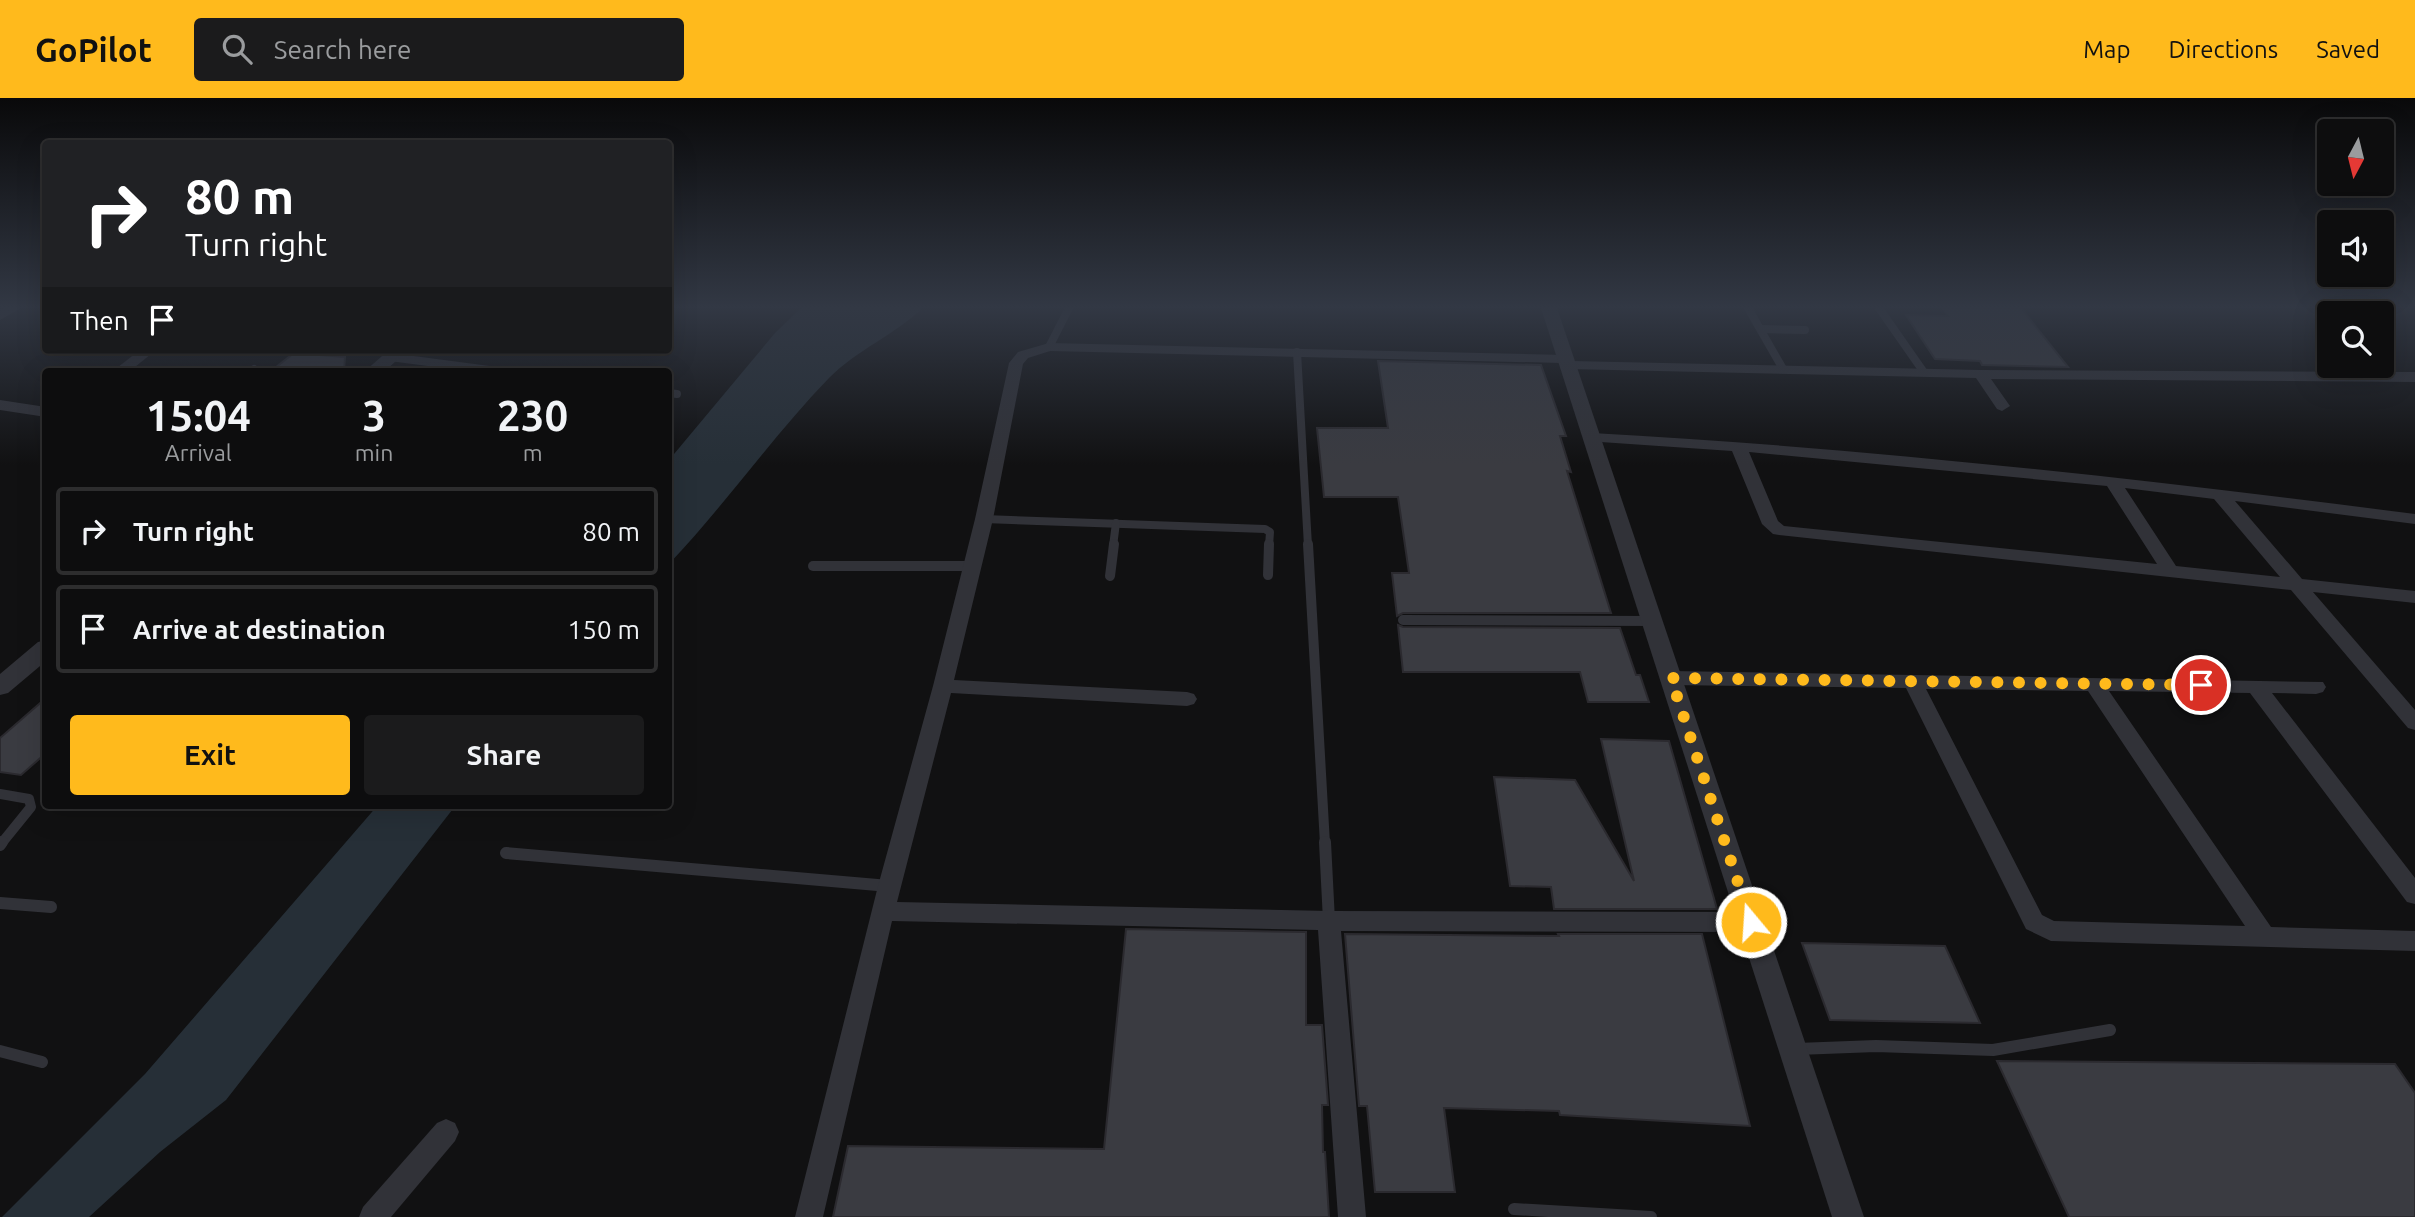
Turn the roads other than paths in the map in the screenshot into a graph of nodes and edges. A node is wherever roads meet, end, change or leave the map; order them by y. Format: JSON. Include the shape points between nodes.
{"nodes":[{"id":1,"x":432,"y":360,"type":"edge"},
{"id":2,"x":1018,"y":360,"type":"edge"},
{"id":3,"x":1297,"y":360,"type":"edge"},
{"id":4,"x":1519,"y":360,"type":"edge"},
{"id":5,"x":1778,"y":360,"type":"edge"},
{"id":6,"x":1915,"y":360,"type":"edge"},
{"id":7,"x":1567,"y":362,"type":"junction"},
{"id":8,"x":479,"y":368,"type":"edge"},
{"id":9,"x":1783,"y":369,"type":"junction"},
{"id":10,"x":1923,"y":371,"type":"junction"},
{"id":11,"x":1980,"y":374,"type":"junction"},
{"id":12,"x":2415,"y":377,"type":"edge"},
{"id":13,"x":0,"y":405,"type":"edge"},
{"id":14,"x":2002,"y":406,"type":"dead end"},
{"id":15,"x":42,"y":411,"type":"edge"},
{"id":16,"x":1592,"y":438,"type":"junction"},
{"id":17,"x":1738,"y":446,"type":"junction"},
{"id":18,"x":2113,"y":482,"type":"junction"},
{"id":19,"x":2219,"y":494,"type":"junction"},
{"id":20,"x":984,"y":519,"type":"junction"},
{"id":21,"x":2415,"y":519,"type":"edge"},
{"id":22,"x":1116,"y":523,"type":"junction"},
{"id":23,"x":813,"y":566,"type":"dead end"},
{"id":24,"x":971,"y":566,"type":"junction"},
{"id":25,"x":2170,"y":571,"type":"junction"},
{"id":26,"x":1268,"y":575,"type":"dead end"},
{"id":27,"x":1110,"y":576,"type":"dead end"},
{"id":28,"x":2294,"y":584,"type":"junction"},
{"id":29,"x":2415,"y":597,"type":"edge"},
{"id":30,"x":1403,"y":620,"type":"dead end"},
{"id":31,"x":1652,"y":621,"type":"junction"},
{"id":32,"x":42,"y":651,"type":"edge"},
{"id":33,"x":1671,"y":678,"type":"junction"},
{"id":34,"x":1913,"y":682,"type":"junction"},
{"id":35,"x":2094,"y":684,"type":"junction"},
{"id":36,"x":943,"y":685,"type":"junction"},
{"id":37,"x":2255,"y":686,"type":"junction"},
{"id":38,"x":0,"y":687,"type":"edge"},
{"id":39,"x":2316,"y":687,"type":"dead end"},
{"id":40,"x":1186,"y":699,"type":"dead end"},
{"id":41,"x":2415,"y":723,"type":"edge"},
{"id":42,"x":0,"y":794,"type":"edge"},
{"id":43,"x":0,"y":845,"type":"edge"},
{"id":44,"x":506,"y":853,"type":"dead end"},
{"id":45,"x":889,"y":886,"type":"junction"},
{"id":46,"x":2415,"y":895,"type":"edge"},
{"id":47,"x":0,"y":903,"type":"edge"},
{"id":48,"x":51,"y":907,"type":"dead end"},
{"id":49,"x":884,"y":911,"type":"junction"},
{"id":50,"x":1329,"y":921,"type":"junction"},
{"id":51,"x":1751,"y":922,"type":"junction"},
{"id":52,"x":2264,"y":936,"type":"junction"},
{"id":53,"x":2415,"y":941,"type":"edge"},
{"id":54,"x":2110,"y":1030,"type":"dead end"},
{"id":55,"x":1793,"y":1049,"type":"junction"},
{"id":56,"x":0,"y":1051,"type":"edge"},
{"id":57,"x":42,"y":1062,"type":"dead end"},
{"id":58,"x":446,"y":1132,"type":"dead end"},
{"id":59,"x":1514,"y":1209,"type":"dead end"},
{"id":60,"x":373,"y":1217,"type":"edge"},
{"id":61,"x":809,"y":1217,"type":"edge"},
{"id":62,"x":1352,"y":1217,"type":"edge"},
{"id":63,"x":1651,"y":1217,"type":"edge"},
{"id":64,"x":1848,"y":1217,"type":"edge"}],
"edges":[{"from":1,"to":8,"type":"lane"},
{"from":2,"to":20,"type":"street"},
{"from":3,"to":50,"type":"lane"},
{"from":4,"to":7,"type":"street"},
{"from":5,"to":9,"type":"lane"},
{"from":6,"to":10,"type":"lane"},
{"from":7,"to":9,"type":"street"},
{"from":7,"to":16,"type":"street"},
{"from":9,"to":10,"type":"street"},
{"from":10,"to":11,"type":"street"},
{"from":11,"to":12,"type":"street"},
{"from":11,"to":14,"type":"street"},
{"from":13,"to":15,"type":"street"},
{"from":16,"to":17,"type":"street"},
{"from":16,"to":31,"type":"street"},
{"from":17,"to":18,"type":"street"},
{"from":17,"to":25,"type":"street","via":[[1771,524],[1779,530]]},
{"from":18,"to":19,"type":"street"},
{"from":18,"to":25,"type":"street"},
{"from":19,"to":21,"type":"street"},
{"from":19,"to":28,"type":"street"},
{"from":20,"to":22,"type":"lane"},
{"from":20,"to":24,"type":"street"},
{"from":22,"to":26,"type":"lane","via":[[1268,529]]},
{"from":22,"to":27,"type":"lane"},
{"from":23,"to":24,"type":"lane"},
{"from":24,"to":36,"type":"street"},
{"from":25,"to":28,"type":"street"},
{"from":28,"to":29,"type":"street"},
{"from":28,"to":41,"type":"street"},
{"from":30,"to":31,"type":"lane"},
{"from":31,"to":33,"type":"street"},
{"from":32,"to":38,"type":"street"},
{"from":33,"to":34,"type":"street"},
{"from":33,"to":51,"type":"street"},
{"from":34,"to":35,"type":"street"},
{"from":34,"to":52,"type":"street","via":[[2034,922],[2051,930]]},
{"from":35,"to":37,"type":"street"},
{"from":35,"to":52,"type":"street"},
{"from":36,"to":40,"type":"street"},
{"from":36,"to":45,"type":"street"},
{"from":37,"to":39,"type":"street"},
{"from":37,"to":46,"type":"street"},
{"from":42,"to":43,"type":"lane","via":[[29,799],[31,807]]},
{"from":44,"to":45,"type":"lane"},
{"from":45,"to":49,"type":"street"},
{"from":47,"to":48,"type":"lane"},
{"from":49,"to":50,"type":"street"},
{"from":49,"to":61,"type":"street"},
{"from":50,"to":51,"type":"street"},
{"from":50,"to":62,"type":"street"},
{"from":51,"to":55,"type":"street"},
{"from":52,"to":53,"type":"street"},
{"from":54,"to":55,"type":"lane","via":[[1993,1050]]},
{"from":55,"to":64,"type":"street"},
{"from":56,"to":57,"type":"lane"},
{"from":58,"to":60,"type":"street"},
{"from":59,"to":63,"type":"lane"}]}
